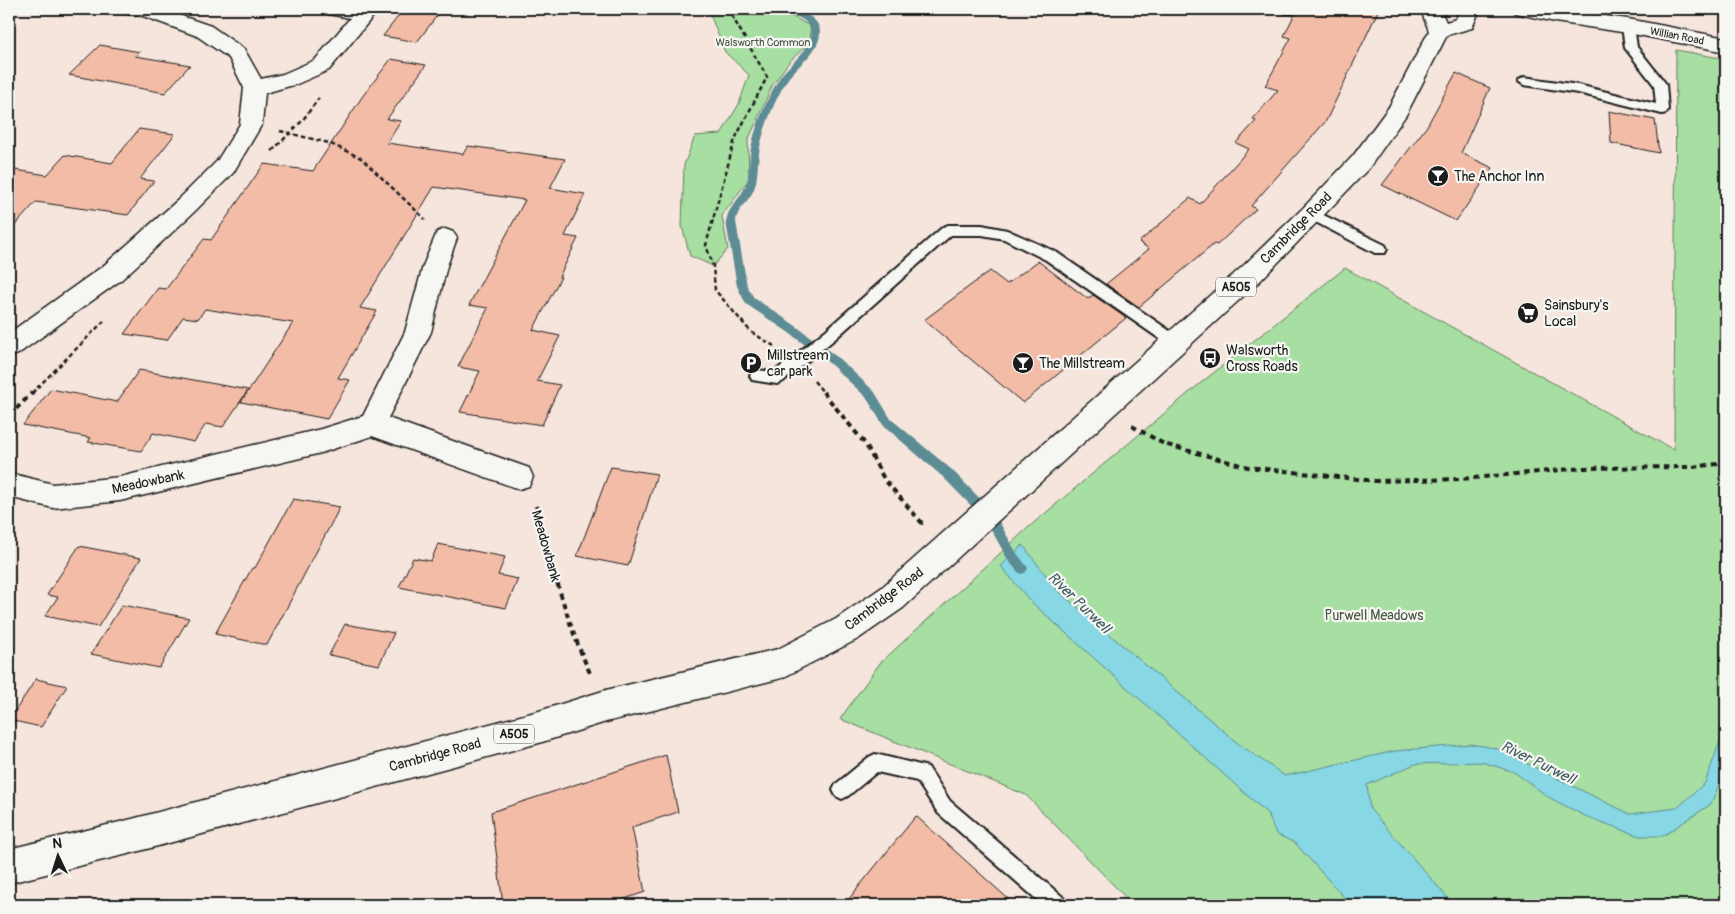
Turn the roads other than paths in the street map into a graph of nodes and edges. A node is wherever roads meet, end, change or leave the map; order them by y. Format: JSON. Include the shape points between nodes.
{"nodes":[{"id":1,"x":128,"y":9,"type":"edge"},
{"id":2,"x":1470,"y":9,"type":"edge"},
{"id":3,"x":1522,"y":9,"type":"edge"},
{"id":4,"x":1584,"y":9,"type":"edge"},
{"id":5,"x":335,"y":10,"type":"edge"},
{"id":6,"x":368,"y":11,"type":"edge"},
{"id":7,"x":1436,"y":20,"type":"edge"},
{"id":8,"x":1628,"y":26,"type":"junction"},
{"id":9,"x":1726,"y":46,"type":"edge"},
{"id":10,"x":1524,"y":82,"type":"dead end"},
{"id":11,"x":255,"y":88,"type":"junction"},
{"id":12,"x":1311,"y":214,"type":"junction"},
{"id":13,"x":445,"y":238,"type":"road end"},
{"id":14,"x":1380,"y":249,"type":"dead end"},
{"id":15,"x":1175,"y":342,"type":"junction"},
{"id":16,"x":9,"y":348,"type":"edge"},
{"id":17,"x":756,"y":376,"type":"dead end"},
{"id":18,"x":372,"y":424,"type":"junction"},
{"id":19,"x":520,"y":477,"type":"road end"},
{"id":20,"x":9,"y":485,"type":"edge"},
{"id":21,"x":842,"y":790,"type":"dead end"},
{"id":22,"x":9,"y":866,"type":"edge"},
{"id":23,"x":1057,"y":905,"type":"edge"}],
"edges":[{"from":1,"to":11,"type":"street","via":[[145,10],[204,31],[237,54]]},
{"from":2,"to":7,"type":"street","name":"Cambridge Road","number":"A505","via":[[1465,23]]},
{"from":3,"to":8,"type":"street","name":"Willian Road"},
{"from":4,"to":8,"type":"street","name":"Willian Road"},
{"from":5,"to":6,"type":"street"},
{"from":6,"to":11,"type":"street","via":[[322,65]]},
{"from":7,"to":12,"type":"street","name":"Cambridge Road","number":"A505","via":[[1398,110],[1361,162]]},
{"from":8,"to":9,"type":"street","name":"Willian Road"},
{"from":8,"to":10,"type":"lane","via":[[1631,48],[1660,84],[1662,110],[1578,89]]},
{"from":11,"to":16,"type":"street","via":[[251,124],[225,167],[112,273]]},
{"from":12,"to":14,"type":"lane"},
{"from":12,"to":15,"type":"street","name":"Cambridge Road","number":"A505","via":[[1252,273]]},
{"from":13,"to":18,"type":"street","via":[[418,332]]},
{"from":15,"to":17,"type":"lane","via":[[1051,256],[1007,234],[948,230],[777,378]]},
{"from":15,"to":22,"type":"street","name":"Cambridge Road","number":"A505","via":[[892,598],[848,629],[782,663],[606,706],[539,728]]},
{"from":18,"to":19,"type":"street"},
{"from":18,"to":20,"type":"street","name":"Meadowbank","via":[[304,446],[120,489],[53,496]]},
{"from":21,"to":23,"type":"lane","via":[[875,764],[922,773],[944,807]]}]}
